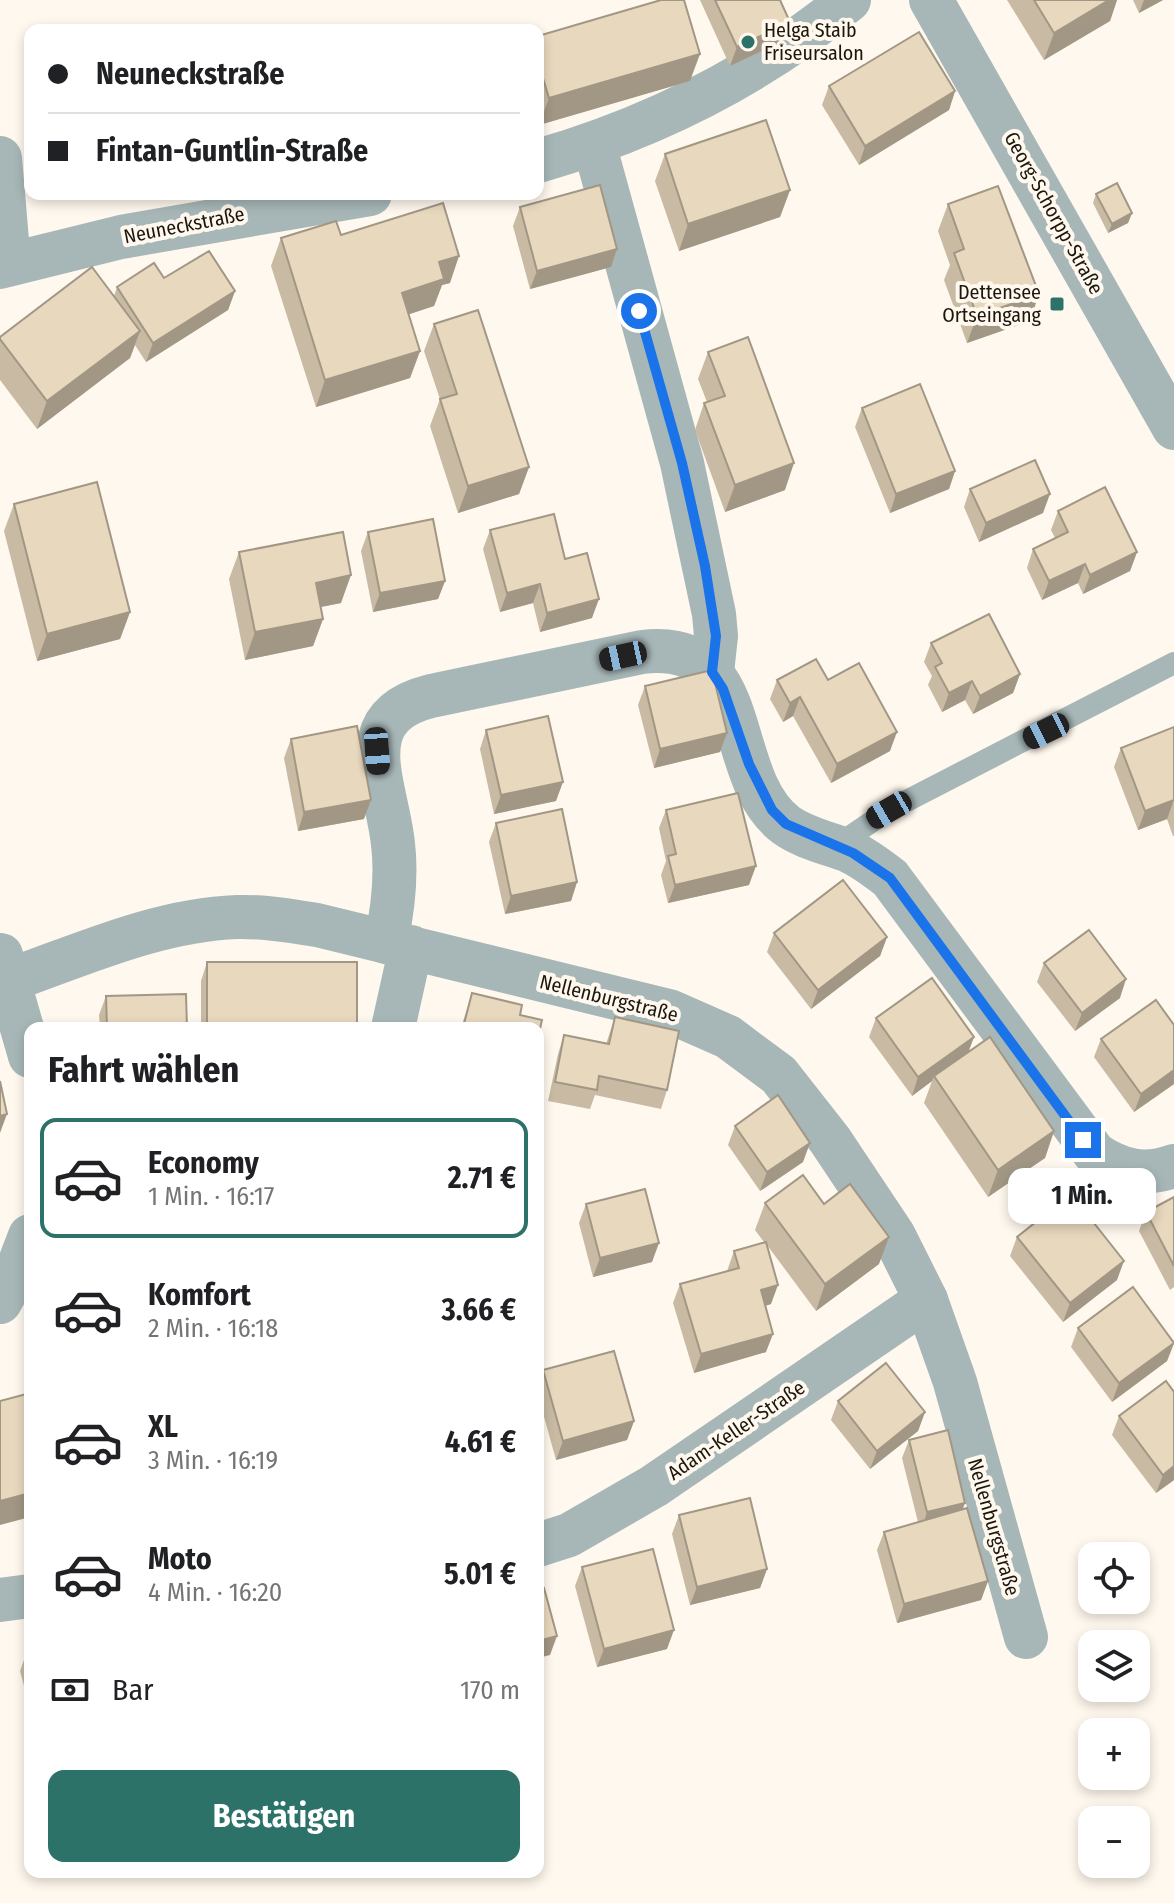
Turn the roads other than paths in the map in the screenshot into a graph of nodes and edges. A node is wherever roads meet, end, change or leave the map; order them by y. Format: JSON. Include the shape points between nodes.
{"nodes":[{"id":1,"x":849,"y":0,"type":"edge"},
{"id":2,"x":931,"y":0,"type":"edge"},
{"id":3,"x":594,"y":144,"type":"junction"},
{"id":4,"x":0,"y":158,"type":"edge"},
{"id":5,"x":544,"y":159,"type":"edge"},
{"id":6,"x":335,"y":200,"type":"edge"},
{"id":7,"x":4,"y":266,"type":"edge"},
{"id":8,"x":1174,"y":428,"type":"edge"},
{"id":9,"x":1174,"y":663,"type":"edge"},
{"id":10,"x":712,"y":672,"type":"junction"},
{"id":11,"x":836,"y":846,"type":"junction"},
{"id":12,"x":398,"y":944,"type":"junction"},
{"id":13,"x":5,"y":966,"type":"edge"},
{"id":14,"x":393,"y":1022,"type":"edge"},
{"id":15,"x":24,"y":1034,"type":"edge"},
{"id":16,"x":1174,"y":1166,"type":"edge"},
{"id":17,"x":24,"y":1252,"type":"edge"},
{"id":18,"x":926,"y":1300,"type":"junction"},
{"id":19,"x":0,"y":1302,"type":"edge"},
{"id":20,"x":544,"y":1543,"type":"edge"},
{"id":21,"x":24,"y":1597,"type":"edge"},
{"id":22,"x":0,"y":1600,"type":"edge"},
{"id":23,"x":1026,"y":1637,"type":"dead end"}],
"edges":[{"from":1,"to":3,"type":"street","via":[[721,88]]},
{"from":2,"to":8,"type":"street","name":"Georg-Schorpp-Straße"},
{"from":3,"to":5,"type":"street"},
{"from":3,"to":10,"type":"street","via":[[685,478],[714,614]]},
{"from":4,"to":7,"type":"street"},
{"from":6,"to":7,"type":"street","name":"Neuneckstraße","via":[[121,237]]},
{"from":9,"to":11,"type":"lane","via":[[889,810]]},
{"from":10,"to":11,"type":"street","via":[[772,810],[786,824]]},
{"from":10,"to":12,"type":"street","via":[[675,651],[642,652],[419,699],[391,714],[377,751],[394,867]]},
{"from":11,"to":16,"type":"street","via":[[872,864],[897,886],[1095,1154],[1144,1174]]},
{"from":12,"to":13,"type":"street","name":"Nellenburgstraße","via":[[275,919],[198,920]]},
{"from":12,"to":14,"type":"street"},
{"from":12,"to":18,"type":"street","name":"Nellenburgstraße","via":[[669,1011],[701,1022],[758,1057],[800,1098],[830,1140],[894,1236]]},
{"from":13,"to":15,"type":"street"},
{"from":17,"to":19,"type":"street"},
{"from":18,"to":20,"type":"street","name":"Adam-Keller-Straße","via":[[654,1486],[592,1523]]},
{"from":18,"to":23,"type":"street","name":"Nellenburgstraße","via":[[955,1382]]},
{"from":21,"to":22,"type":"street"}]}
